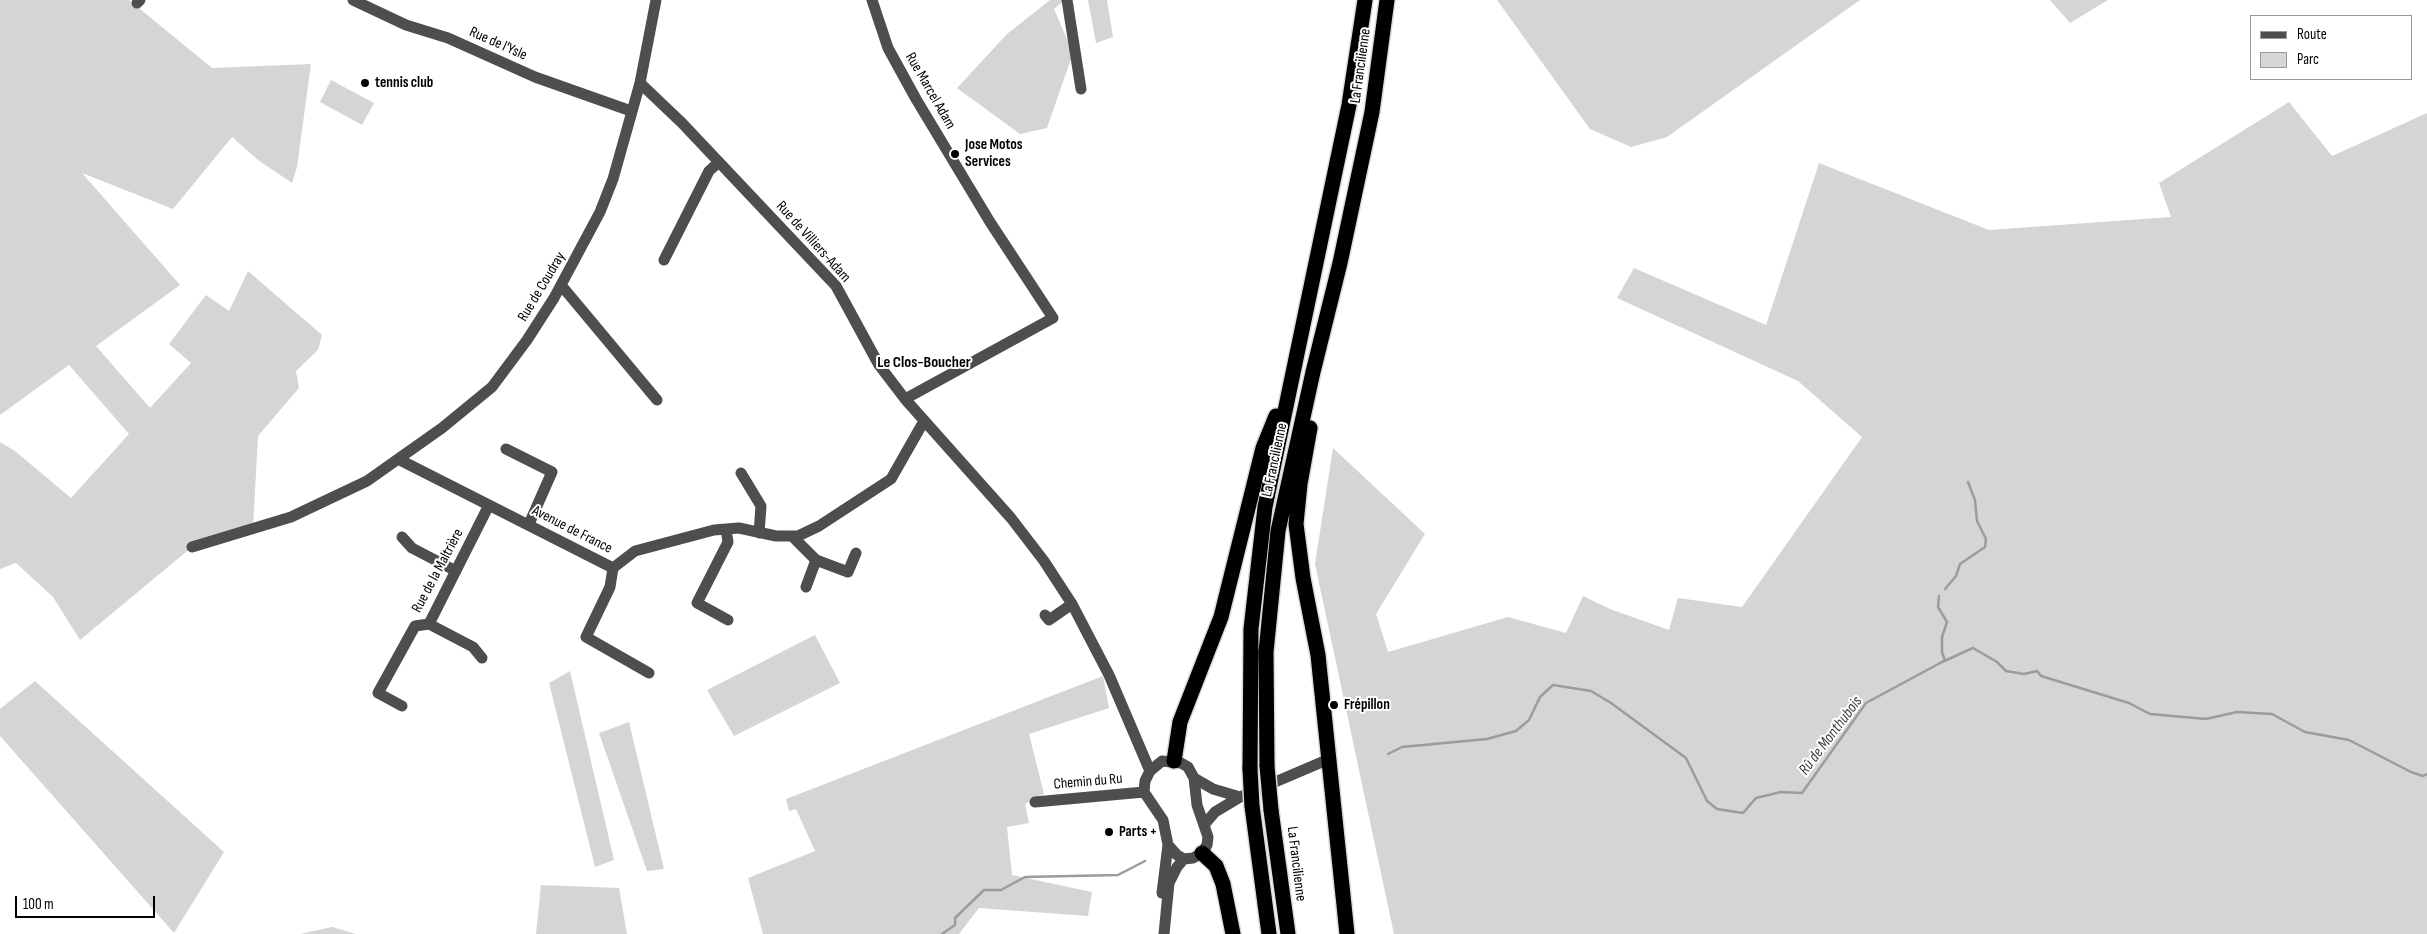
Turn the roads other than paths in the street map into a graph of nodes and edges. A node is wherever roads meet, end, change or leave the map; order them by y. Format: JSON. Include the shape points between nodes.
{"nodes":[{"id":1,"x":353,"y":0,"type":"edge"},
{"id":2,"x":656,"y":0,"type":"edge"},
{"id":3,"x":872,"y":0,"type":"edge"},
{"id":4,"x":1067,"y":0,"type":"edge"},
{"id":5,"x":1365,"y":0,"type":"edge"},
{"id":6,"x":1387,"y":0,"type":"edge"},
{"id":7,"x":640,"y":83,"type":"junction"},
{"id":8,"x":1081,"y":89,"type":"dead end"},
{"id":9,"x":632,"y":111,"type":"junction"},
{"id":10,"x":719,"y":162,"type":"junction"},
{"id":11,"x":664,"y":260,"type":"dead end"},
{"id":12,"x":561,"y":285,"type":"junction"},
{"id":13,"x":1313,"y":372,"type":"junction"},
{"id":14,"x":1290,"y":379,"type":"junction"},
{"id":15,"x":905,"y":399,"type":"junction"},
{"id":16,"x":657,"y":400,"type":"dead end"},
{"id":17,"x":924,"y":421,"type":"junction"},
{"id":18,"x":506,"y":450,"type":"dead end"},
{"id":19,"x":400,"y":460,"type":"junction"},
{"id":20,"x":741,"y":473,"type":"dead end"},
{"id":21,"x":489,"y":505,"type":"junction"},
{"id":22,"x":529,"y":524,"type":"junction"},
{"id":23,"x":726,"y":529,"type":"junction"},
{"id":24,"x":759,"y":533,"type":"junction"},
{"id":25,"x":792,"y":536,"type":"junction"},
{"id":26,"x":402,"y":537,"type":"dead end"},
{"id":27,"x":192,"y":547,"type":"dead end"},
{"id":28,"x":856,"y":553,"type":"dead end"},
{"id":29,"x":816,"y":560,"type":"junction"},
{"id":30,"x":613,"y":568,"type":"junction"},
{"id":31,"x":456,"y":571,"type":"junction"},
{"id":32,"x":806,"y":587,"type":"dead end"},
{"id":33,"x":1072,"y":604,"type":"junction"},
{"id":34,"x":1045,"y":615,"type":"dead end"},
{"id":35,"x":728,"y":620,"type":"dead end"},
{"id":36,"x":429,"y":624,"type":"junction"},
{"id":37,"x":482,"y":658,"type":"dead end"},
{"id":38,"x":649,"y":673,"type":"dead end"},
{"id":39,"x":402,"y":706,"type":"dead end"},
{"id":40,"x":1143,"y":750,"type":"junction"},
{"id":41,"x":1329,"y":759,"type":"junction"},
{"id":42,"x":1168,"y":761,"type":"junction"},
{"id":43,"x":1150,"y":771,"type":"junction"},
{"id":44,"x":1194,"y":778,"type":"junction"},
{"id":45,"x":1144,"y":792,"type":"junction"},
{"id":46,"x":1240,"y":797,"type":"junction"},
{"id":47,"x":1035,"y":802,"type":"dead end"},
{"id":48,"x":1204,"y":825,"type":"junction"},
{"id":49,"x":1168,"y":845,"type":"junction"},
{"id":50,"x":1202,"y":853,"type":"junction"},
{"id":51,"x":1184,"y":859,"type":"junction"},
{"id":52,"x":1165,"y":916,"type":"junction"},
{"id":53,"x":1164,"y":934,"type":"edge"},
{"id":54,"x":1233,"y":934,"type":"edge"},
{"id":55,"x":1269,"y":934,"type":"edge"},
{"id":56,"x":1288,"y":934,"type":"edge"},
{"id":57,"x":1347,"y":934,"type":"edge"}],
"edges":[{"from":1,"to":9,"type":"street","name":"Rue de l'Ysle","via":[[535,77]]},
{"from":2,"to":7,"type":"street","name":"Rue de Coudray"},
{"from":3,"to":15,"type":"street","name":"Rue Marcel Adam","via":[[888,48],[916,99],[1053,318]]},
{"from":4,"to":8,"type":"street"},
{"from":5,"to":14,"type":"highway","name":"La Francilienne","via":[[1350,105]]},
{"from":6,"to":13,"type":"highway","name":"La Francilienne","via":[[1372,112]]},
{"from":7,"to":9,"type":"street","name":"Rue de Coudray"},
{"from":7,"to":10,"type":"street","name":"Rue de Villiers-Adam"},
{"from":9,"to":12,"type":"street","name":"Rue de Coudray","via":[[600,212]]},
{"from":10,"to":11,"type":"street","via":[[709,171]]},
{"from":10,"to":15,"type":"street","name":"Rue de Villiers-Adam","via":[[836,286],[879,365]]},
{"from":12,"to":16,"type":"street"},
{"from":12,"to":19,"type":"street","name":"Rue de Coudray","via":[[527,340],[492,387]]},
{"from":13,"to":41,"type":"highway","via":[[1314,405],[1296,524],[1318,655]]},
{"from":13,"to":56,"type":"highway","name":"La Francilienne","bridge":true,"via":[[1278,530],[1266,652],[1267,766]]},
{"from":14,"to":42,"type":"highway","via":[[1263,448],[1221,617]]},
{"from":14,"to":55,"type":"highway","name":"La Francilienne","bridge":true,"via":[[1265,507],[1251,629],[1252,806]]},
{"from":15,"to":17,"type":"street","name":"Rue de Villiers-Adam"},
{"from":17,"to":25,"type":"street","name":"Avenue de France","via":[[891,479],[819,526]]},
{"from":17,"to":33,"type":"street","name":"Rue de Villiers-Adam","via":[[1011,518]]},
{"from":18,"to":22,"type":"street","via":[[552,472]]},
{"from":19,"to":21,"type":"street","name":"Avenue de France"},
{"from":19,"to":27,"type":"street","name":"Rue de Coudray","via":[[367,481],[291,517]]},
{"from":20,"to":24,"type":"street","via":[[761,506]]},
{"from":21,"to":22,"type":"street","name":"Avenue de France"},
{"from":21,"to":31,"type":"street","name":"Rue de la Maltrière"},
{"from":22,"to":30,"type":"street","name":"Avenue de France"},
{"from":23,"to":24,"type":"street","name":"Avenue de France","via":[[739,528]]},
{"from":23,"to":30,"type":"street","name":"Avenue de France","via":[[635,551]]},
{"from":23,"to":35,"type":"street","via":[[728,542],[696,603]]},
{"from":24,"to":25,"type":"street","name":"Avenue de France"},
{"from":25,"to":29,"type":"street"},
{"from":26,"to":31,"type":"street","via":[[412,548]]},
{"from":28,"to":29,"type":"street","via":[[848,572]]},
{"from":29,"to":32,"type":"street"},
{"from":30,"to":38,"type":"street","via":[[610,586],[586,636]]},
{"from":31,"to":36,"type":"street","name":"Rue de la Maltrière"},
{"from":33,"to":34,"type":"street","via":[[1049,620]]},
{"from":33,"to":40,"type":"street","name":"Rue de Villiers-Adam"},
{"from":36,"to":37,"type":"street","via":[[473,647]]},
{"from":36,"to":39,"type":"street","name":"Rue de la Maltrière","via":[[415,626],[378,693]]},
{"from":40,"to":42,"type":"street"},
{"from":40,"to":43,"type":"street","name":"Rue de Villiers-Adam"},
{"from":41,"to":46,"type":"street"},
{"from":41,"to":57,"type":"highway"},
{"from":42,"to":43,"type":"street"},
{"from":42,"to":44,"type":"street","via":[[1188,767]]},
{"from":43,"to":45,"type":"street"},
{"from":44,"to":46,"type":"street","via":[[1213,789]]},
{"from":44,"to":48,"type":"street","via":[[1197,806]]},
{"from":45,"to":47,"type":"street","name":"Chemin du Ru"},
{"from":45,"to":49,"type":"street","via":[[1163,820]]},
{"from":46,"to":48,"type":"street","via":[[1215,812]]},
{"from":48,"to":50,"type":"street","via":[[1208,845]]},
{"from":49,"to":51,"type":"street"},
{"from":49,"to":52,"type":"street","via":[[1161,889]]},
{"from":50,"to":51,"type":"street"},
{"from":50,"to":54,"type":"highway","via":[[1216,866],[1220,875]]},
{"from":51,"to":52,"type":"street","via":[[1169,884]]},
{"from":52,"to":53,"type":"street"}]}
